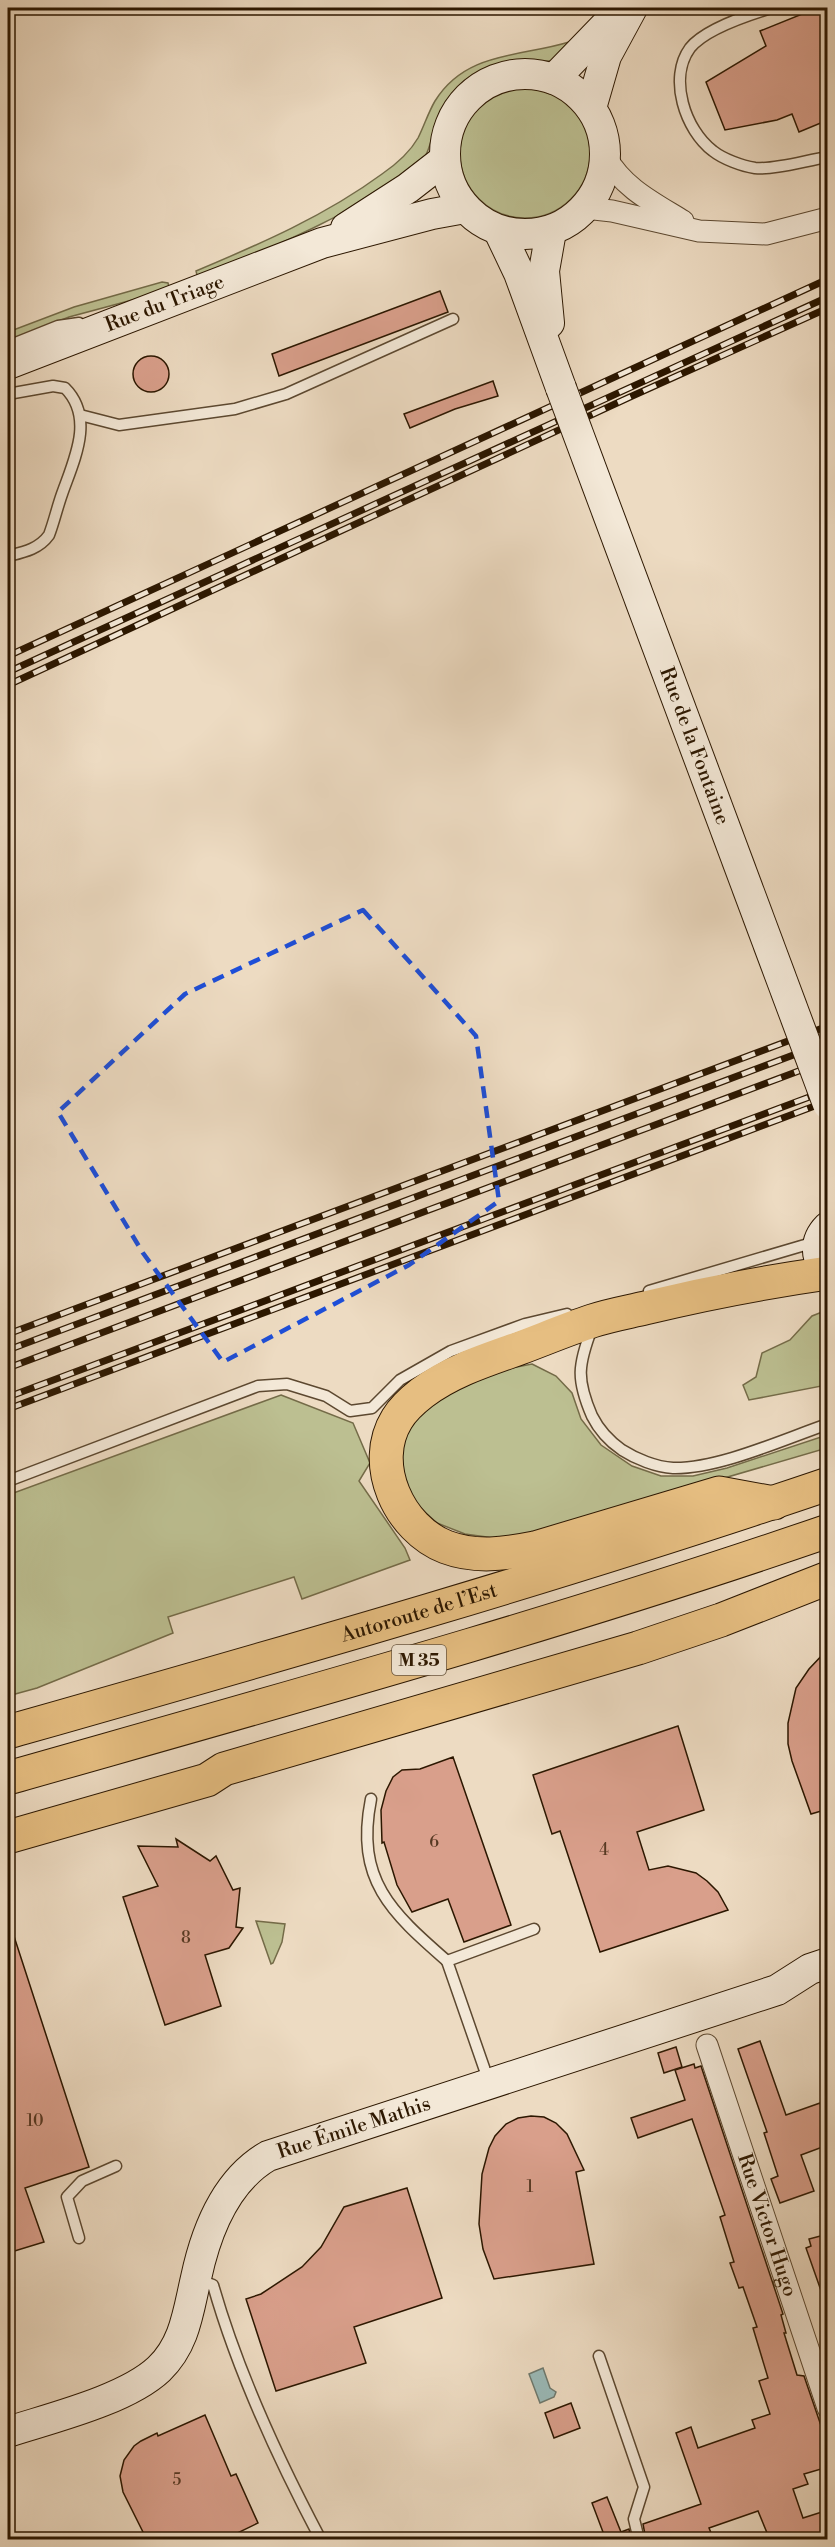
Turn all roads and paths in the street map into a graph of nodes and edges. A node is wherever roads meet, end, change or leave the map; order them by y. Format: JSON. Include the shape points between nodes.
{"nodes":[{"id":1,"x":623,"y":8,"type":"edge"},
{"id":2,"x":632,"y":8,"type":"edge"},
{"id":3,"x":771,"y":8,"type":"edge"},
{"id":4,"x":554,"y":79,"type":"junction"},
{"id":5,"x":591,"y":108,"type":"junction"},
{"id":6,"x":606,"y":157,"type":"junction"},
{"id":7,"x":828,"y":157,"type":"edge"},
{"id":8,"x":444,"y":160,"type":"junction"},
{"id":9,"x":465,"y":208,"type":"junction"},
{"id":10,"x":585,"y":208,"type":"junction"},
{"id":11,"x":828,"y":218,"type":"edge"},
{"id":12,"x":499,"y":231,"type":"junction"},
{"id":13,"x":551,"y":231,"type":"junction"},
{"id":14,"x":699,"y":231,"type":"junction"},
{"id":15,"x":322,"y":243,"type":"junction"},
{"id":16,"x":130,"y":316,"type":"junction"},
{"id":17,"x":453,"y":319,"type":"dead end"},
{"id":18,"x":8,"y":346,"type":"edge"},
{"id":19,"x":8,"y":364,"type":"edge"},
{"id":20,"x":561,"y":388,"type":"junction"},
{"id":21,"x":8,"y":394,"type":"edge"},
{"id":22,"x":80,"y":416,"type":"junction"},
{"id":23,"x":8,"y":556,"type":"edge"},
{"id":24,"x":828,"y":1104,"type":"edge"},
{"id":25,"x":823,"y":1234,"type":"edge"},
{"id":26,"x":828,"y":1273,"type":"edge"},
{"id":27,"x":638,"y":1294,"type":"dead end"},
{"id":28,"x":588,"y":1313,"type":"junction"},
{"id":29,"x":828,"y":1424,"type":"edge"},
{"id":30,"x":8,"y":1481,"type":"edge"},
{"id":31,"x":828,"y":1484,"type":"edge"},
{"id":32,"x":774,"y":1503,"type":"junction"},
{"id":33,"x":828,"y":1531,"type":"edge"},
{"id":34,"x":828,"y":1578,"type":"edge"},
{"id":35,"x":8,"y":1732,"type":"edge"},
{"id":36,"x":224,"y":1769,"type":"junction"},
{"id":37,"x":8,"y":1778,"type":"edge"},
{"id":38,"x":371,"y":1799,"type":"dead end"},
{"id":39,"x":8,"y":1817,"type":"edge"},
{"id":40,"x":8,"y":1837,"type":"edge"},
{"id":41,"x":534,"y":1929,"type":"dead end"},
{"id":42,"x":447,"y":1961,"type":"junction"},
{"id":43,"x":828,"y":1963,"type":"edge"},
{"id":44,"x":707,"y":2045,"type":"dead end"},
{"id":45,"x":489,"y":2083,"type":"junction"},
{"id":46,"x":116,"y":2166,"type":"dead end"},
{"id":47,"x":79,"y":2238,"type":"dead end"},
{"id":48,"x":196,"y":2279,"type":"junction"},
{"id":49,"x":599,"y":2356,"type":"dead end"},
{"id":50,"x":828,"y":2408,"type":"edge"},
{"id":51,"x":8,"y":2432,"type":"edge"},
{"id":52,"x":321,"y":2540,"type":"edge"},
{"id":53,"x":639,"y":2540,"type":"edge"}],
"edges":[{"from":1,"to":4,"type":"street"},
{"from":2,"to":5,"type":"street","via":[[606,56]]},
{"from":3,"to":7,"type":"lane","via":[[713,31],[692,46],[682,63],[680,82],[685,108],[694,128],[712,151],[739,164],[756,168]]},
{"from":4,"to":5,"type":"street","via":[[575,91]]},
{"from":4,"to":8,"type":"street","via":[[508,75],[468,96],[454,115],[446,136]]},
{"from":5,"to":6,"type":"street","via":[[603,131]]},
{"from":6,"to":10,"type":"street","via":[[600,184]]},
{"from":6,"to":14,"type":"street","via":[[614,173],[631,189]]},
{"from":8,"to":9,"type":"street","via":[[451,186]]},
{"from":8,"to":15,"type":"street","name":"Rue du Triage"},
{"from":9,"to":12,"type":"street"},
{"from":9,"to":15,"type":"street","name":"Rue du Triage"},
{"from":10,"to":13,"type":"street","via":[[570,222]]},
{"from":10,"to":14,"type":"street"},
{"from":11,"to":14,"type":"street","via":[[766,234]]},
{"from":12,"to":13,"type":"street","via":[[525,235]]},
{"from":12,"to":20,"type":"street","name":"Rue de la Fontaine","via":[[519,273]]},
{"from":13,"to":20,"type":"street","name":"Rue de la Fontaine","via":[[544,271],[546,308]]},
{"from":15,"to":16,"type":"street","name":"Rue du Triage"},
{"from":16,"to":18,"type":"lane","via":[[58,326]]},
{"from":16,"to":19,"type":"street","name":"Rue du Triage"},
{"from":17,"to":22,"type":"lane","via":[[286,394],[235,409],[119,425]]},
{"from":20,"to":24,"type":"street","name":"Rue de la Fontaine","bridge":true},
{"from":21,"to":22,"type":"lane","via":[[53,386],[65,388]]},
{"from":22,"to":23,"type":"lane","via":[[77,451],[49,535],[43,544]]},
{"from":25,"to":26,"type":"street","via":[[818,1258]]},
{"from":25,"to":27,"type":"lane"},
{"from":26,"to":28,"type":"highway"},
{"from":28,"to":29,"type":"lane","via":[[580,1381],[596,1425],[632,1456],[673,1468],[705,1464]]},
{"from":28,"to":30,"type":"lane","via":[[525,1324],[451,1351],[400,1380],[372,1408],[350,1411],[326,1396],[287,1383],[258,1386]]},
{"from":28,"to":32,"type":"highway","via":[[462,1369],[407,1406],[396,1420],[389,1441],[387,1475],[399,1506],[411,1523],[445,1547],[491,1554],[535,1548],[719,1493]]},
{"from":31,"to":32,"type":"highway","name":"Autoroute de l’Est","number":"M 35"},
{"from":32,"to":35,"type":"highway","name":"Autoroute de l’Est","number":"M 35","via":[[462,1601]]},
{"from":33,"to":37,"type":"highway","number":"M 35","via":[[485,1641]]},
{"from":34,"to":36,"type":"highway","via":[[638,1648]]},
{"from":36,"to":39,"type":"highway","via":[[205,1768]]},
{"from":36,"to":40,"type":"highway","via":[[207,1779]]},
{"from":38,"to":42,"type":"lane","via":[[368,1840],[377,1884],[397,1916]]},
{"from":41,"to":42,"type":"lane"},
{"from":42,"to":45,"type":"lane"},
{"from":43,"to":45,"type":"street","name":"Rue Émile Mathis","via":[[810,1969],[777,1990]]},
{"from":44,"to":50,"type":"street","name":"Rue Victor Hugo"},
{"from":45,"to":48,"type":"street","name":"Rue Émile Mathis","via":[[255,2163],[232,2188],[208,2233]]},
{"from":46,"to":47,"type":"lane","via":[[82,2181],[67,2197]]},
{"from":48,"to":51,"type":"street","name":"Rue Émile Mathis","via":[[180,2341],[147,2379],[131,2390]]},
{"from":48,"to":52,"type":"lane","via":[[213,2284],[225,2326],[264,2423]]},
{"from":49,"to":53,"type":"lane","via":[[644,2487],[634,2519]]}]}
